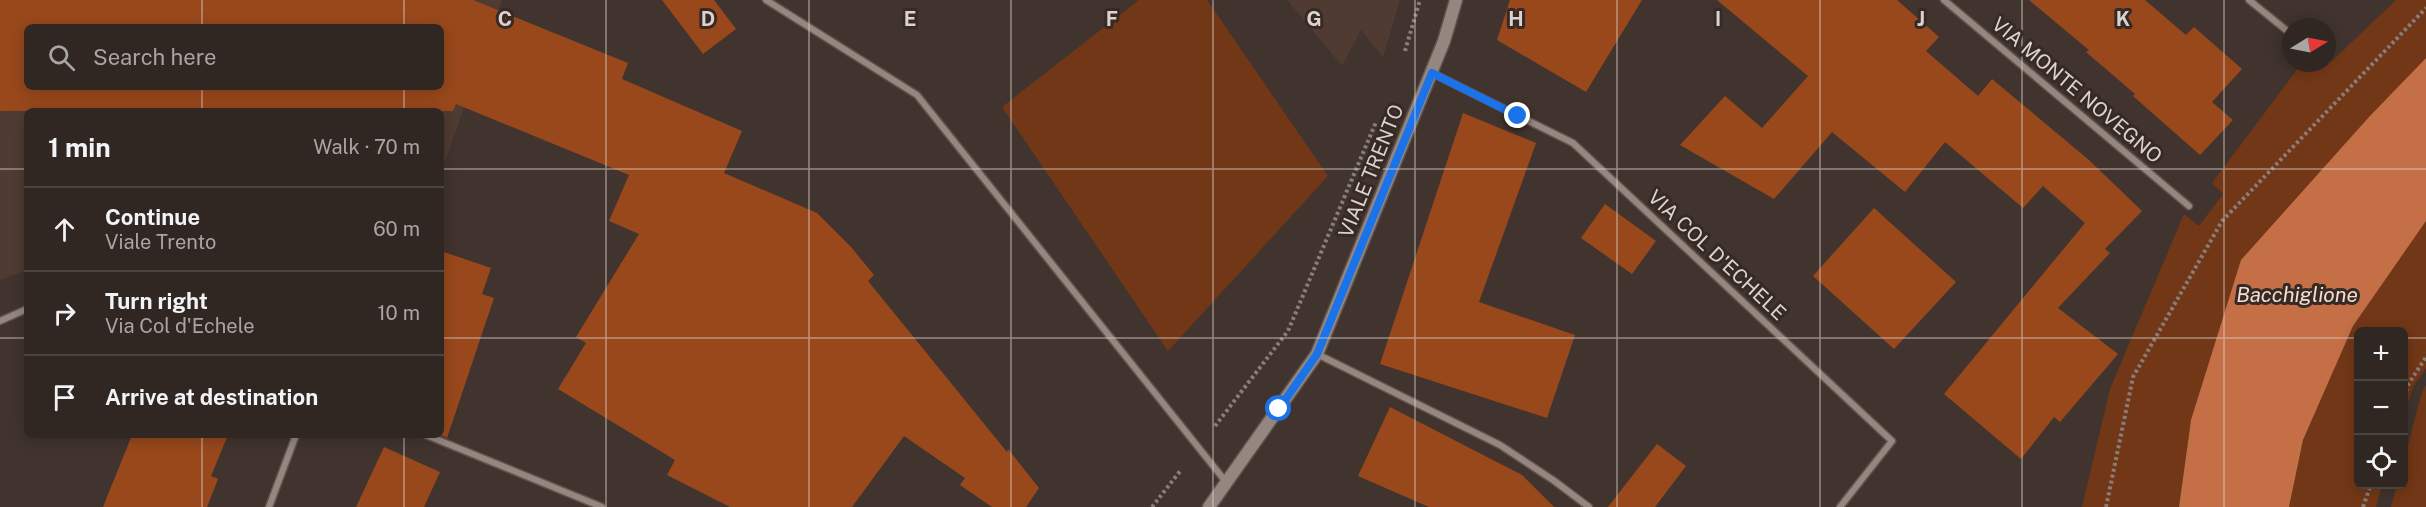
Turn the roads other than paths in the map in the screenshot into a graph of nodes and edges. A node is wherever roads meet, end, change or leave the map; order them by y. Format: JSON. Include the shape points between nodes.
{"nodes":[{"id":1,"x":766,"y":0,"type":"edge"},
{"id":2,"x":1456,"y":0,"type":"edge"},
{"id":3,"x":1944,"y":0,"type":"edge"},
{"id":4,"x":2249,"y":0,"type":"edge"},
{"id":5,"x":2282,"y":27,"type":"edge"},
{"id":6,"x":1432,"y":73,"type":"junction"},
{"id":7,"x":2189,"y":206,"type":"dead end"},
{"id":8,"x":24,"y":310,"type":"edge"},
{"id":9,"x":0,"y":321,"type":"edge"},
{"id":10,"x":1317,"y":354,"type":"junction"},
{"id":11,"x":295,"y":438,"type":"edge"},
{"id":12,"x":433,"y":438,"type":"edge"},
{"id":13,"x":1227,"y":482,"type":"junction"},
{"id":14,"x":269,"y":507,"type":"edge"},
{"id":15,"x":602,"y":507,"type":"edge"},
{"id":16,"x":1209,"y":507,"type":"edge"},
{"id":17,"x":1589,"y":507,"type":"edge"},
{"id":18,"x":1840,"y":507,"type":"edge"}],
"edges":[{"from":1,"to":13,"type":"street","via":[[917,95]]},
{"from":2,"to":6,"type":"main road","name":"VIALE TRENTO"},
{"from":3,"to":7,"type":"street","name":"VIA MONTE NOVEGNO"},
{"from":4,"to":5,"type":"street"},
{"from":6,"to":10,"type":"main road","name":"VIALE TRENTO"},
{"from":6,"to":18,"type":"street","name":"VIA COL D'ECHELE","via":[[1573,143],[1893,441]]},
{"from":8,"to":9,"type":"street"},
{"from":10,"to":13,"type":"main road","name":"VIALE TRENTO"},
{"from":10,"to":17,"type":"street","via":[[1500,445]]},
{"from":11,"to":14,"type":"street"},
{"from":12,"to":15,"type":"street"},
{"from":13,"to":16,"type":"main road","name":"VIALE TRENTO"}]}
